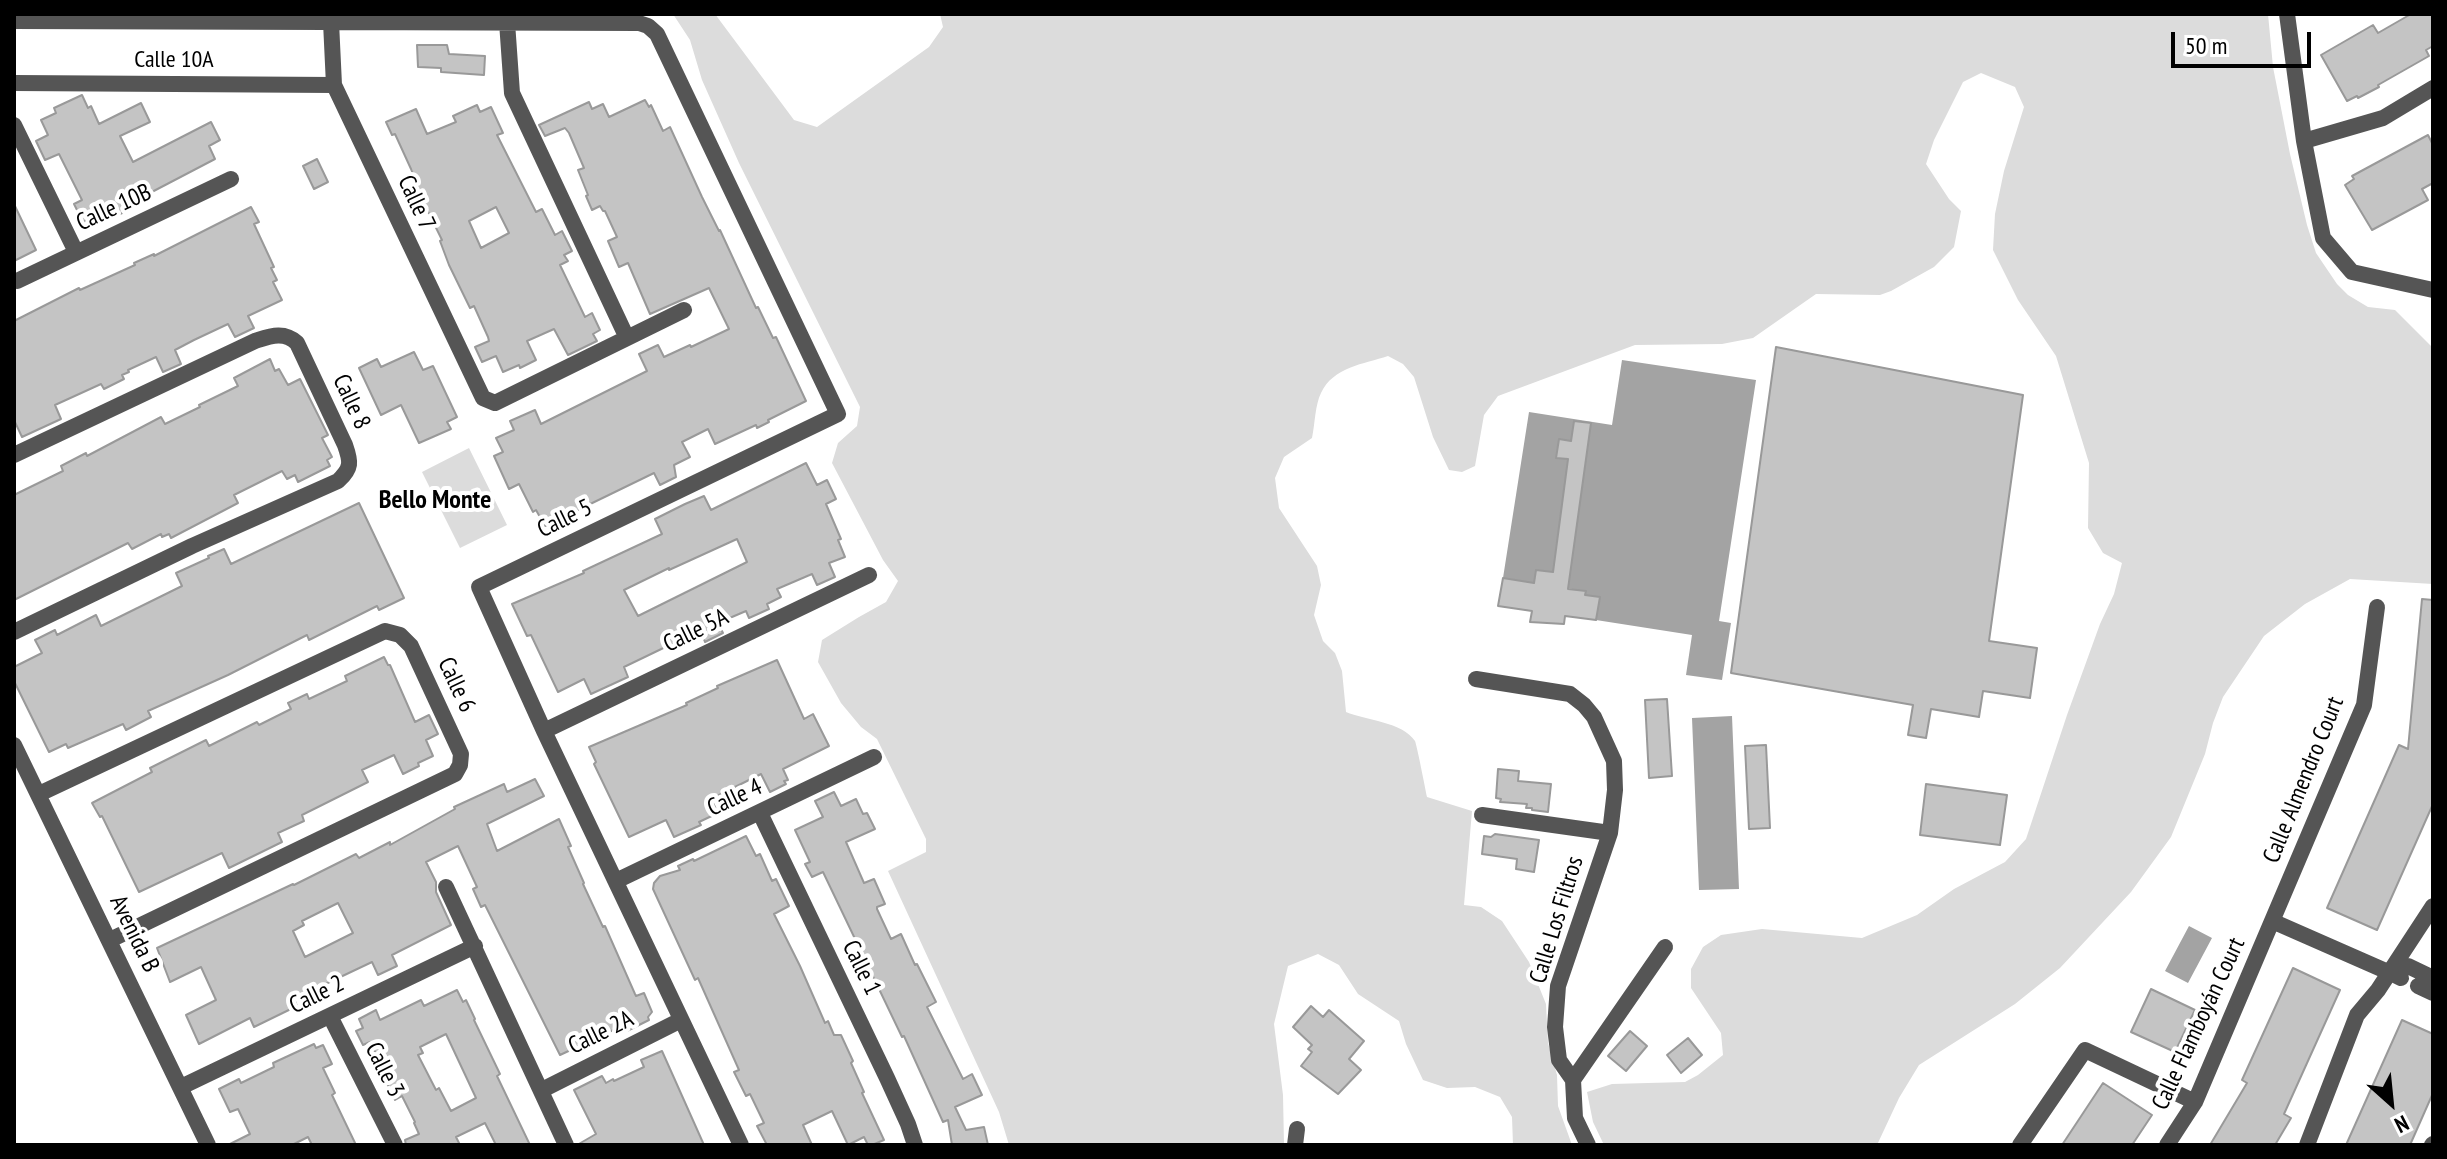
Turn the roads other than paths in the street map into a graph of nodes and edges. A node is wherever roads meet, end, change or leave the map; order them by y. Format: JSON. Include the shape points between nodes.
{"nodes":[{"id":1,"x":2287,"y":14,"type":"edge"},
{"id":2,"x":249,"y":18,"type":"edge"},
{"id":3,"x":14,"y":21,"type":"edge"},
{"id":4,"x":331,"y":22,"type":"junction"},
{"id":5,"x":507,"y":22,"type":"junction"},
{"id":6,"x":14,"y":83,"type":"edge"},
{"id":7,"x":334,"y":85,"type":"junction"},
{"id":8,"x":2433,"y":88,"type":"edge"},
{"id":9,"x":14,"y":125,"type":"edge"},
{"id":10,"x":2304,"y":141,"type":"junction"},
{"id":11,"x":231,"y":179,"type":"dead end"},
{"id":12,"x":76,"y":252,"type":"junction"},
{"id":13,"x":17,"y":281,"type":"dead end"},
{"id":14,"x":2433,"y":290,"type":"edge"},
{"id":15,"x":684,"y":310,"type":"dead end"},
{"id":16,"x":627,"y":338,"type":"junction"},
{"id":17,"x":14,"y":455,"type":"edge"},
{"id":18,"x":869,"y":575,"type":"dead end"},
{"id":19,"x":2377,"y":607,"type":"dead end"},
{"id":20,"x":14,"y":632,"type":"edge"},
{"id":21,"x":1476,"y":679,"type":"dead end"},
{"id":22,"x":544,"y":731,"type":"junction"},
{"id":23,"x":14,"y":745,"type":"edge"},
{"id":24,"x":874,"y":757,"type":"dead end"},
{"id":25,"x":39,"y":794,"type":"junction"},
{"id":26,"x":760,"y":813,"type":"junction"},
{"id":27,"x":1482,"y":815,"type":"dead end"},
{"id":28,"x":1610,"y":833,"type":"junction"},
{"id":29,"x":616,"y":881,"type":"junction"},
{"id":30,"x":446,"y":887,"type":"dead end"},
{"id":31,"x":2433,"y":906,"type":"edge"},
{"id":32,"x":2272,"y":921,"type":"junction"},
{"id":33,"x":110,"y":940,"type":"junction"},
{"id":34,"x":475,"y":946,"type":"junction"},
{"id":35,"x":1665,"y":947,"type":"dead end"},
{"id":36,"x":2395,"y":975,"type":"junction"},
{"id":37,"x":2428,"y":986,"type":"edge"},
{"id":38,"x":330,"y":1016,"type":"junction"},
{"id":39,"x":681,"y":1020,"type":"junction"},
{"id":40,"x":1573,"y":1080,"type":"junction"},
{"id":41,"x":181,"y":1087,"type":"junction"},
{"id":42,"x":542,"y":1090,"type":"junction"},
{"id":43,"x":2195,"y":1102,"type":"junction"},
{"id":44,"x":208,"y":1145,"type":"edge"},
{"id":45,"x":395,"y":1145,"type":"edge"},
{"id":46,"x":566,"y":1145,"type":"edge"},
{"id":47,"x":741,"y":1145,"type":"edge"},
{"id":48,"x":915,"y":1145,"type":"edge"},
{"id":49,"x":1588,"y":1145,"type":"edge"},
{"id":50,"x":2020,"y":1145,"type":"edge"},
{"id":51,"x":2167,"y":1145,"type":"edge"},
{"id":52,"x":2307,"y":1145,"type":"edge"}],
"edges":[{"from":1,"to":10,"type":"street"},
{"from":2,"to":3,"type":"street"},
{"from":2,"to":4,"type":"street"},
{"from":4,"to":5,"type":"street"},
{"from":4,"to":7,"type":"street","name":"Calle 7"},
{"from":5,"to":16,"type":"street","via":[[512,93]]},
{"from":5,"to":22,"type":"street","name":"Calle 5","via":[[639,23],[657,34],[838,414],[479,587]]},
{"from":6,"to":7,"type":"street","name":"Calle 10A"},
{"from":7,"to":16,"type":"street","name":"Calle 7","via":[[483,398],[495,403]]},
{"from":8,"to":10,"type":"street","via":[[2383,118]]},
{"from":9,"to":12,"type":"street"},
{"from":10,"to":14,"type":"street","via":[[2323,238],[2352,272]]},
{"from":11,"to":12,"type":"street","name":"Calle 10B"},
{"from":12,"to":13,"type":"street","name":"Calle 10B"},
{"from":15,"to":16,"type":"street"},
{"from":17,"to":20,"type":"street","name":"Calle 8","via":[[277,335],[297,343],[351,461],[338,481]]},
{"from":18,"to":22,"type":"street","name":"Calle 5A"},
{"from":19,"to":32,"type":"street","name":"Calle Almendro Court","via":[[2364,705]]},
{"from":21,"to":28,"type":"street","via":[[1570,694],[1584,705],[1614,761]]},
{"from":22,"to":29,"type":"street","name":"Calle 5"},
{"from":23,"to":25,"type":"street","name":"Avenida B"},
{"from":24,"to":26,"type":"street","name":"Calle 4"},
{"from":25,"to":33,"type":"street","name":"Avenida B"},
{"from":25,"to":33,"type":"street","name":"Calle 6","via":[[385,631],[400,635],[411,646],[461,754],[455,774]]},
{"from":26,"to":29,"type":"street","name":"Calle 4"},
{"from":26,"to":48,"type":"street","name":"Calle 1"},
{"from":27,"to":28,"type":"street","name":"Calle Los Filtros"},
{"from":28,"to":40,"type":"street","name":"Calle Los Filtros","via":[[1558,986],[1559,1060]]},
{"from":29,"to":39,"type":"street","name":"Calle 5"},
{"from":30,"to":34,"type":"street"},
{"from":31,"to":36,"type":"street"},
{"from":32,"to":36,"type":"street"},
{"from":32,"to":43,"type":"street","name":"Calle Flamboyán Court"},
{"from":33,"to":41,"type":"street","name":"Avenida B"},
{"from":34,"to":38,"type":"street","name":"Calle 2"},
{"from":34,"to":42,"type":"street"},
{"from":35,"to":40,"type":"street"},
{"from":36,"to":37,"type":"street","via":[[2408,966]]},
{"from":36,"to":52,"type":"street","via":[[2357,1015]]},
{"from":38,"to":41,"type":"street","name":"Calle 2"},
{"from":38,"to":45,"type":"street","name":"Calle 3"},
{"from":39,"to":42,"type":"street","name":"Calle 2A"},
{"from":39,"to":47,"type":"street","name":"Calle 5"},
{"from":40,"to":49,"type":"street","name":"Calle Los Filtros","via":[[1575,1118]]},
{"from":41,"to":44,"type":"street","name":"Avenida B"},
{"from":42,"to":46,"type":"street"},
{"from":43,"to":50,"type":"street","via":[[2085,1050]]},
{"from":43,"to":51,"type":"street","name":"Calle Flamboyán Court"}]}
